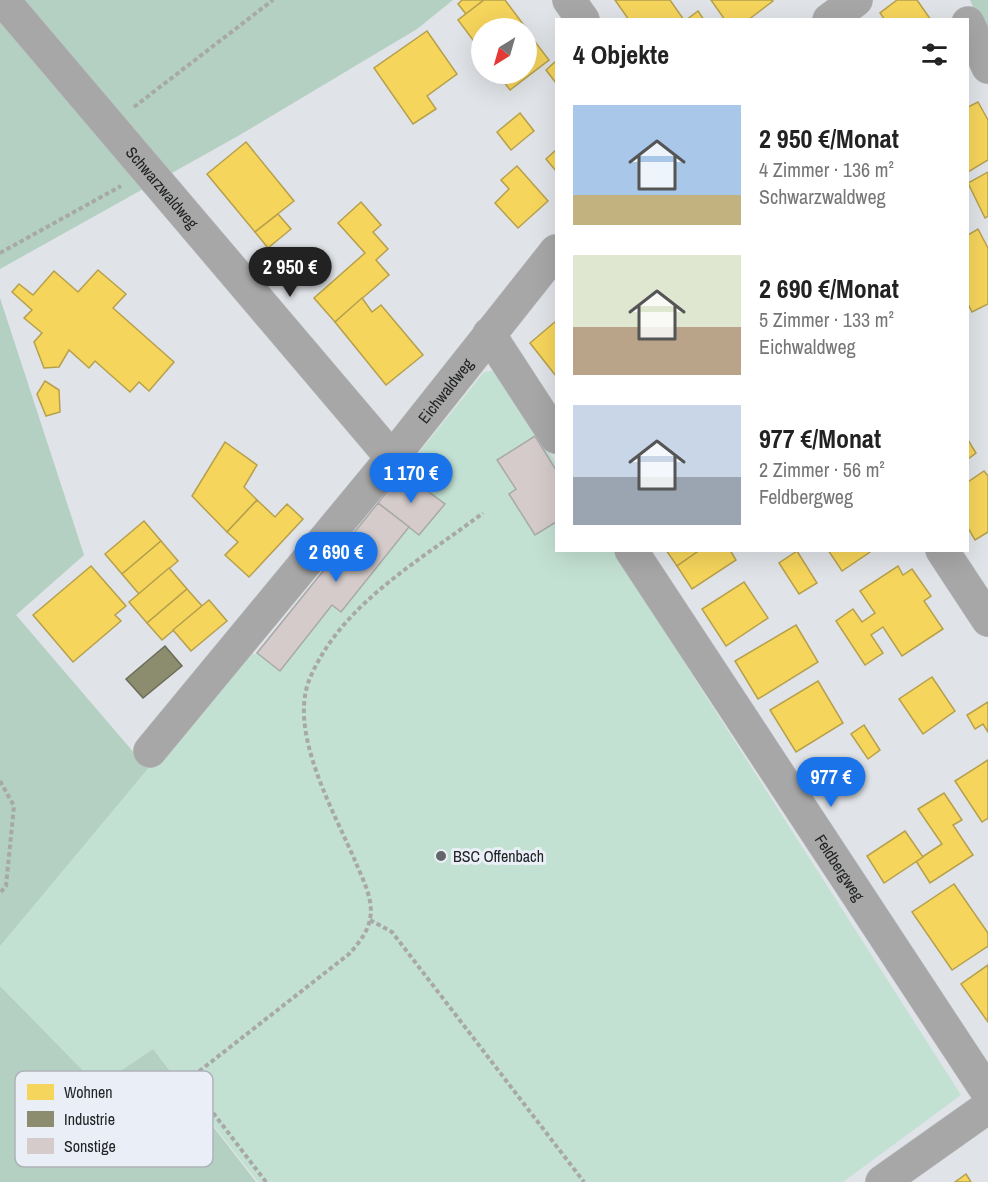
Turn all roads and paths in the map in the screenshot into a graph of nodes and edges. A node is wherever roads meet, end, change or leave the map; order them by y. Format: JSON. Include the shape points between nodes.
{"nodes":[{"id":1,"x":3,"y":0,"type":"edge"},
{"id":2,"x":273,"y":0,"type":"edge"},
{"id":3,"x":569,"y":0,"type":"edge"},
{"id":4,"x":856,"y":0,"type":"edge"},
{"id":5,"x":956,"y":0,"type":"edge"},
{"id":6,"x":582,"y":18,"type":"edge"},
{"id":7,"x":832,"y":18,"type":"edge"},
{"id":8,"x":965,"y":18,"type":"edge"},
{"id":9,"x":969,"y":25,"type":"edge"},
{"id":10,"x":988,"y":67,"type":"edge"},
{"id":11,"x":110,"y":126,"type":"junction"},
{"id":12,"x":148,"y":171,"type":"junction"},
{"id":13,"x":555,"y":252,"type":"edge"},
{"id":14,"x":0,"y":253,"type":"edge"},
{"id":15,"x":489,"y":333,"type":"junction"},
{"id":16,"x":555,"y":435,"type":"edge"},
{"id":17,"x":392,"y":458,"type":"junction"},
{"id":18,"x":483,"y":513,"type":"dead end"},
{"id":19,"x":632,"y":552,"type":"edge"},
{"id":20,"x":943,"y":552,"type":"edge"},
{"id":21,"x":988,"y":620,"type":"edge"},
{"id":22,"x":150,"y":751,"type":"dead end"},
{"id":23,"x":0,"y":781,"type":"edge"},
{"id":24,"x":0,"y":893,"type":"edge"},
{"id":25,"x":370,"y":920,"type":"junction"},
{"id":26,"x":200,"y":1071,"type":"edge"},
{"id":27,"x":988,"y":1093,"type":"edge"},
{"id":28,"x":988,"y":1107,"type":"edge"},
{"id":29,"x":213,"y":1113,"type":"edge"},
{"id":30,"x":266,"y":1182,"type":"edge"},
{"id":31,"x":584,"y":1182,"type":"edge"},
{"id":32,"x":882,"y":1182,"type":"edge"}],
"edges":[{"from":1,"to":11,"type":"street","name":"Schwarzwaldweg"},
{"from":2,"to":11,"type":"path"},
{"from":3,"to":6,"type":"street"},
{"from":4,"to":7,"type":"street"},
{"from":5,"to":8,"type":"street"},
{"from":9,"to":10,"type":"street"},
{"from":11,"to":12,"type":"street","name":"Schwarzwaldweg"},
{"from":12,"to":14,"type":"path"},
{"from":12,"to":17,"type":"street","name":"Schwarzwaldweg"},
{"from":13,"to":15,"type":"street","name":"Eichwaldweg"},
{"from":15,"to":16,"type":"street"},
{"from":15,"to":17,"type":"street","name":"Eichwaldweg"},
{"from":17,"to":22,"type":"street","name":"Eichwaldweg"},
{"from":18,"to":25,"type":"path","via":[[355,612],[309,680],[304,705],[312,761],[363,879],[371,901]]},
{"from":19,"to":27,"type":"street","name":"Feldbergweg"},
{"from":20,"to":21,"type":"street"},
{"from":23,"to":24,"type":"path","via":[[14,807],[6,886]]},
{"from":25,"to":26,"type":"path","via":[[362,939],[349,954]]},
{"from":25,"to":31,"type":"path","via":[[392,932]]},
{"from":28,"to":32,"type":"street"},
{"from":29,"to":30,"type":"path"}]}
